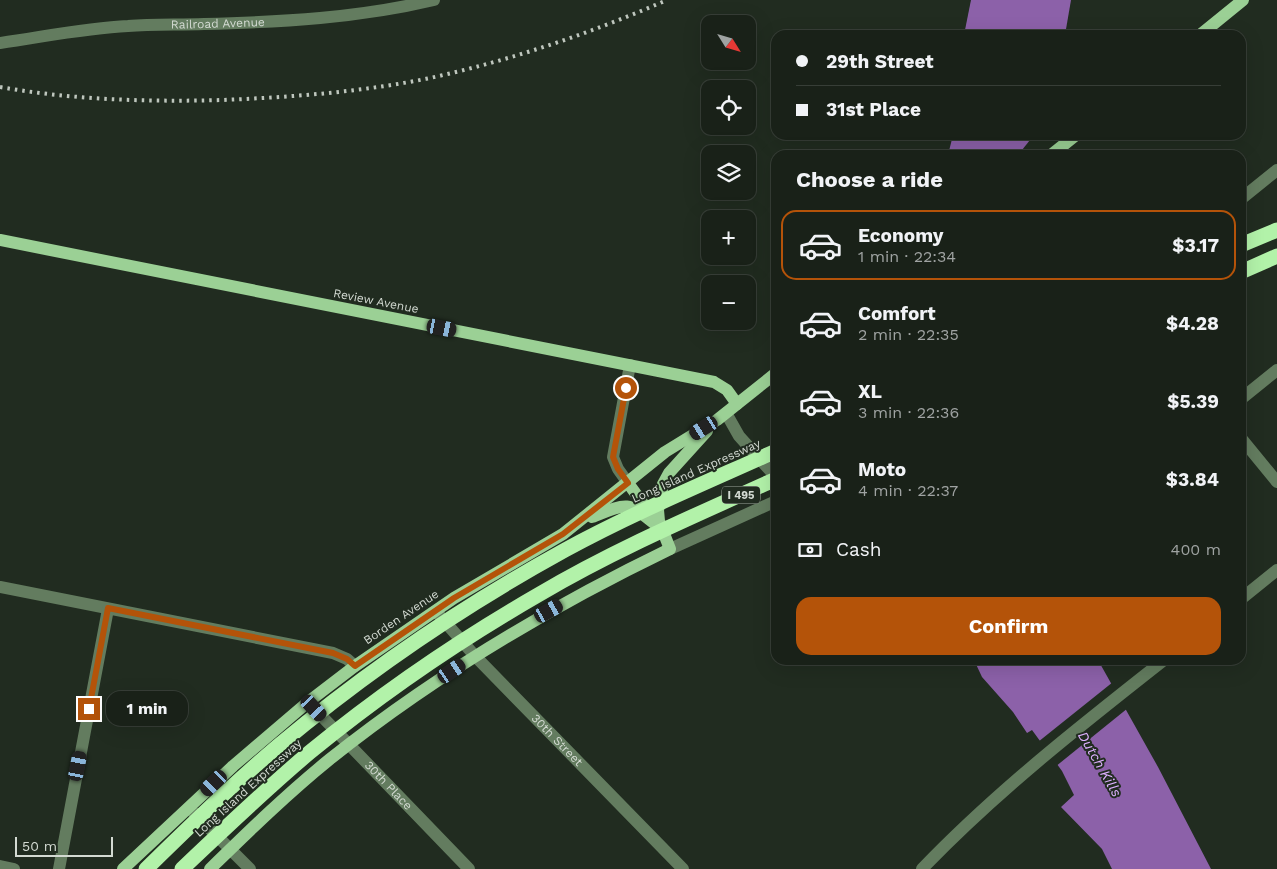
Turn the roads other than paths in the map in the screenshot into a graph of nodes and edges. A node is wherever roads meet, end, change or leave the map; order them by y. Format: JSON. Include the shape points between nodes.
{"nodes":[{"id":1,"x":434,"y":0,"type":"edge"},
{"id":2,"x":1243,"y":0,"type":"edge"},
{"id":3,"x":1206,"y":30,"type":"edge"},
{"id":4,"x":0,"y":43,"type":"edge"},
{"id":5,"x":1070,"y":140,"type":"edge"},
{"id":6,"x":1057,"y":150,"type":"edge"},
{"id":7,"x":1277,"y":170,"type":"edge"},
{"id":8,"x":1246,"y":195,"type":"edge"},
{"id":9,"x":1277,"y":230,"type":"edge"},
{"id":10,"x":0,"y":240,"type":"edge"},
{"id":11,"x":1246,"y":243,"type":"edge"},
{"id":12,"x":1277,"y":256,"type":"edge"},
{"id":13,"x":1246,"y":270,"type":"edge"},
{"id":14,"x":630,"y":365,"type":"junction"},
{"id":15,"x":1277,"y":370,"type":"edge"},
{"id":16,"x":771,"y":377,"type":"edge"},
{"id":17,"x":1246,"y":395,"type":"edge"},
{"id":18,"x":737,"y":404,"type":"junction"},
{"id":19,"x":722,"y":416,"type":"junction"},
{"id":20,"x":1246,"y":444,"type":"edge"},
{"id":21,"x":771,"y":453,"type":"edge"},
{"id":22,"x":771,"y":472,"type":"edge"},
{"id":23,"x":771,"y":480,"type":"edge"},
{"id":24,"x":1277,"y":482,"type":"edge"},
{"id":25,"x":628,"y":483,"type":"junction"},
{"id":26,"x":771,"y":503,"type":"edge"},
{"id":27,"x":580,"y":522,"type":"junction"},
{"id":28,"x":660,"y":528,"type":"junction"},
{"id":29,"x":670,"y":549,"type":"junction"},
{"id":30,"x":1277,"y":570,"type":"edge"},
{"id":31,"x":0,"y":587,"type":"edge"},
{"id":32,"x":1246,"y":595,"type":"edge"},
{"id":33,"x":108,"y":608,"type":"junction"},
{"id":34,"x":435,"y":610,"type":"junction"},
{"id":35,"x":475,"y":656,"type":"junction"},
{"id":36,"x":1158,"y":665,"type":"edge"},
{"id":37,"x":355,"y":666,"type":"junction"},
{"id":38,"x":308,"y":702,"type":"junction"},
{"id":39,"x":349,"y":746,"type":"junction"},
{"id":40,"x":189,"y":807,"type":"junction"},
{"id":41,"x":230,"y":850,"type":"junction"},
{"id":42,"x":0,"y":866,"type":"edge"},
{"id":43,"x":14,"y":869,"type":"edge"},
{"id":44,"x":59,"y":869,"type":"edge"},
{"id":45,"x":123,"y":869,"type":"edge"},
{"id":46,"x":146,"y":869,"type":"edge"},
{"id":47,"x":182,"y":869,"type":"edge"},
{"id":48,"x":210,"y":869,"type":"edge"},
{"id":49,"x":250,"y":869,"type":"edge"},
{"id":50,"x":469,"y":869,"type":"edge"},
{"id":51,"x":683,"y":869,"type":"edge"},
{"id":52,"x":922,"y":869,"type":"edge"}],
"edges":[{"from":1,"to":4,"type":"street","name":"Railroad Avenue","via":[[343,16],[128,26]]},
{"from":2,"to":3,"type":"main road"},
{"from":5,"to":6,"type":"main road"},
{"from":7,"to":8,"type":"street"},
{"from":9,"to":11,"type":"highway"},
{"from":10,"to":14,"type":"main road","name":"Review Avenue"},
{"from":12,"to":13,"type":"highway"},
{"from":14,"to":18,"type":"main road","name":"Review Avenue","via":[[718,383]]},
{"from":14,"to":25,"type":"street","via":[[613,457]]},
{"from":15,"to":17,"type":"street"},
{"from":16,"to":18,"type":"main road","name":"Borden Avenue"},
{"from":18,"to":19,"type":"main road","name":"Borden Avenue"},
{"from":19,"to":22,"type":"street"},
{"from":19,"to":25,"type":"main road","name":"Borden Avenue","via":[[666,452]]},
{"from":19,"to":28,"type":"main road","name":"Borden Avenue","via":[[666,479],[658,510]]},
{"from":20,"to":24,"type":"street"},
{"from":21,"to":46,"type":"highway","name":"Long Island Expressway","number":"I 495","via":[[582,542],[435,629],[363,679],[277,747]]},
{"from":23,"to":47,"type":"highway","name":"Long Island Expressway","number":"I 495","via":[[591,565],[443,654],[310,752]]},
{"from":25,"to":27,"type":"main road","name":"Borden Avenue"},
{"from":25,"to":28,"type":"main road"},
{"from":26,"to":29,"type":"street"},
{"from":27,"to":28,"type":"main road","via":[[627,505]]},
{"from":27,"to":34,"type":"main road","name":"Borden Avenue"},
{"from":28,"to":29,"type":"main road","name":"Borden Avenue"},
{"from":29,"to":35,"type":"main road","via":[[545,613]]},
{"from":30,"to":32,"type":"street"},
{"from":31,"to":33,"type":"street"},
{"from":33,"to":37,"type":"street","via":[[333,653]]},
{"from":33,"to":44,"type":"street"},
{"from":34,"to":35,"type":"street","name":"30th Street"},
{"from":34,"to":37,"type":"main road","name":"Borden Avenue"},
{"from":35,"to":39,"type":"main road"},
{"from":35,"to":51,"type":"street","name":"30th Street"},
{"from":36,"to":52,"type":"street","via":[[1036,763],[972,819]]},
{"from":37,"to":38,"type":"main road","name":"Borden Avenue"},
{"from":38,"to":39,"type":"street","name":"30th Place"},
{"from":38,"to":40,"type":"main road","name":"Borden Avenue"},
{"from":39,"to":41,"type":"main road"},
{"from":39,"to":50,"type":"street","name":"30th Place"},
{"from":40,"to":41,"type":"street"},
{"from":40,"to":45,"type":"main road","name":"Borden Avenue"},
{"from":41,"to":48,"type":"main road"},
{"from":41,"to":49,"type":"street"},
{"from":42,"to":43,"type":"street"}]}
